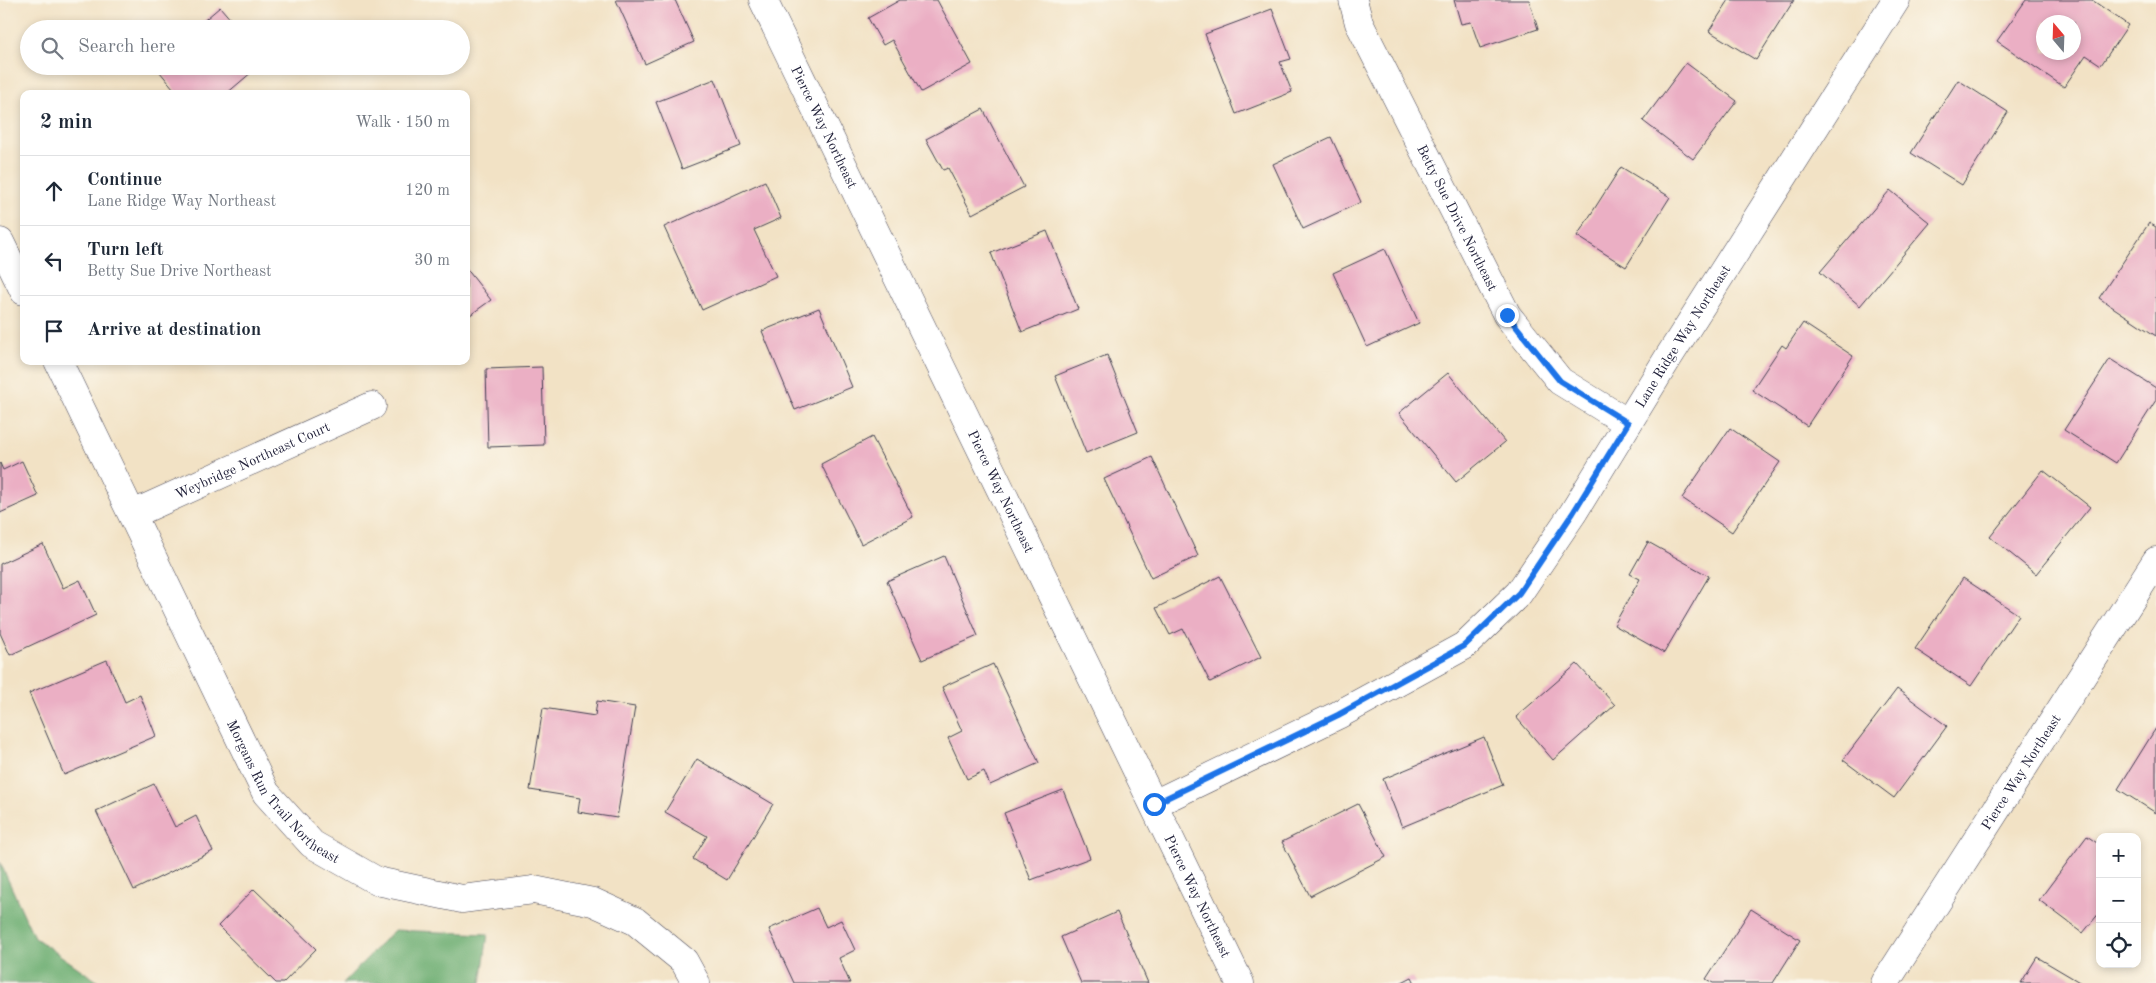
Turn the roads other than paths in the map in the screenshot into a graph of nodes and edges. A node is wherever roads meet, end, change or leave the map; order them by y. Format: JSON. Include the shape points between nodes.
{"nodes":[{"id":1,"x":763,"y":0,"type":"edge"},
{"id":2,"x":1353,"y":0,"type":"edge"},
{"id":3,"x":1896,"y":0,"type":"edge"},
{"id":4,"x":0,"y":242,"type":"edge"},
{"id":5,"x":20,"y":283,"type":"edge"},
{"id":6,"x":60,"y":365,"type":"edge"},
{"id":7,"x":372,"y":406,"type":"dead end"},
{"id":8,"x":1628,"y":423,"type":"junction"},
{"id":9,"x":133,"y":514,"type":"junction"},
{"id":10,"x":2156,"y":561,"type":"edge"},
{"id":11,"x":1154,"y":804,"type":"junction"},
{"id":12,"x":696,"y":983,"type":"edge"},
{"id":13,"x":1240,"y":983,"type":"edge"},
{"id":14,"x":1885,"y":983,"type":"edge"}],
"edges":[{"from":1,"to":11,"type":"street","name":"Pierce Way Northeast"},
{"from":2,"to":8,"type":"street","name":"Betty Sue Drive Northeast","via":[[1358,23],[1507,315],[1560,381]]},
{"from":3,"to":8,"type":"street","name":"Lane Ridge Way Northeast"},
{"from":4,"to":5,"type":"street"},
{"from":6,"to":9,"type":"street","name":"Morgans Run Trail Northeast"},
{"from":7,"to":9,"type":"street","name":"Weybridge Northeast Court"},
{"from":8,"to":11,"type":"street","name":"Lane Ridge Way Northeast","via":[[1519,593],[1464,646],[1338,715]]},
{"from":9,"to":12,"type":"street","name":"Morgans Run Trail Northeast","via":[[266,793],[312,844],[377,881],[462,899],[534,890],[593,902],[635,921],[684,961]]},
{"from":10,"to":14,"type":"street","name":"Pierce Way Northeast"},
{"from":11,"to":13,"type":"street","name":"Pierce Way Northeast"}]}
